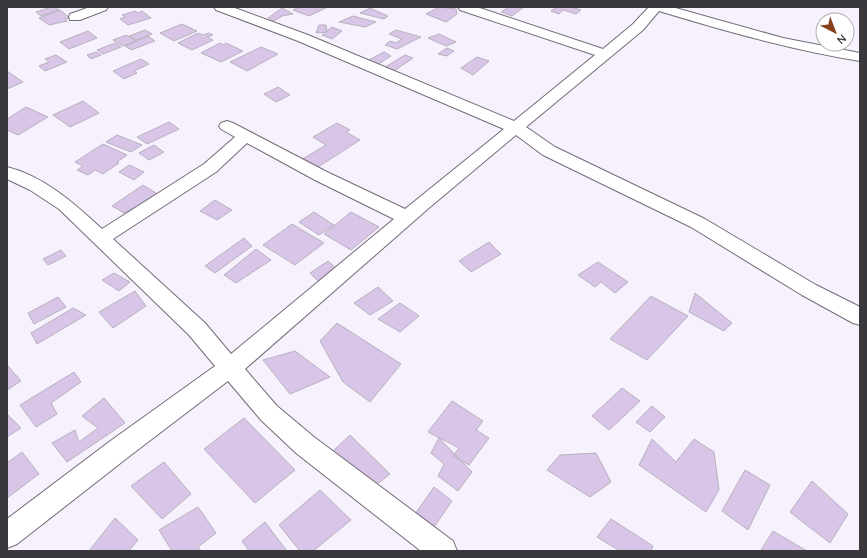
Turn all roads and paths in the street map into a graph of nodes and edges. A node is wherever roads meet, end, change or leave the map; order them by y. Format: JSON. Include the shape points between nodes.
{"nodes":[{"id":1,"x":102,"y":7,"type":"edge"},
{"id":2,"x":220,"y":7,"type":"edge"},
{"id":3,"x":464,"y":7,"type":"edge"},
{"id":4,"x":657,"y":7,"type":"edge"},
{"id":5,"x":75,"y":16,"type":"dead end"},
{"id":6,"x":604,"y":54,"type":"junction"},
{"id":7,"x":860,"y":57,"type":"edge"},
{"id":8,"x":226,"y":126,"type":"dead end"},
{"id":9,"x":516,"y":128,"type":"junction"},
{"id":10,"x":246,"y":136,"type":"junction"},
{"id":11,"x":7,"y":172,"type":"edge"},
{"id":12,"x":36,"y":186,"type":"junction"},
{"id":13,"x":7,"y":189,"type":"edge"},
{"id":14,"x":407,"y":218,"type":"junction"},
{"id":15,"x":100,"y":239,"type":"junction"},
{"id":16,"x":860,"y":317,"type":"edge"},
{"id":17,"x":231,"y":367,"type":"junction"},
{"id":18,"x":7,"y":535,"type":"edge"},
{"id":19,"x":443,"y":551,"type":"edge"}],
"edges":[{"from":1,"to":5,"type":"street"},
{"from":2,"to":9,"type":"street","via":[[303,38]]},
{"from":3,"to":6,"type":"street"},
{"from":4,"to":6,"type":"street","via":[[638,27]]},
{"from":4,"to":7,"type":"street","via":[[766,39]]},
{"from":6,"to":9,"type":"street"},
{"from":8,"to":10,"type":"street"},
{"from":9,"to":14,"type":"street"},
{"from":9,"to":16,"type":"street","via":[[554,153],[698,223],[809,290]]},
{"from":10,"to":14,"type":"street"},
{"from":10,"to":15,"type":"street","via":[[210,168]]},
{"from":11,"to":12,"type":"street"},
{"from":12,"to":13,"type":"street"},
{"from":12,"to":15,"type":"street","via":[[65,205]]},
{"from":14,"to":17,"type":"street"},
{"from":15,"to":17,"type":"street","via":[[197,329]]},
{"from":17,"to":18,"type":"street"},
{"from":17,"to":19,"type":"street","via":[[270,413],[305,445]]}]}
